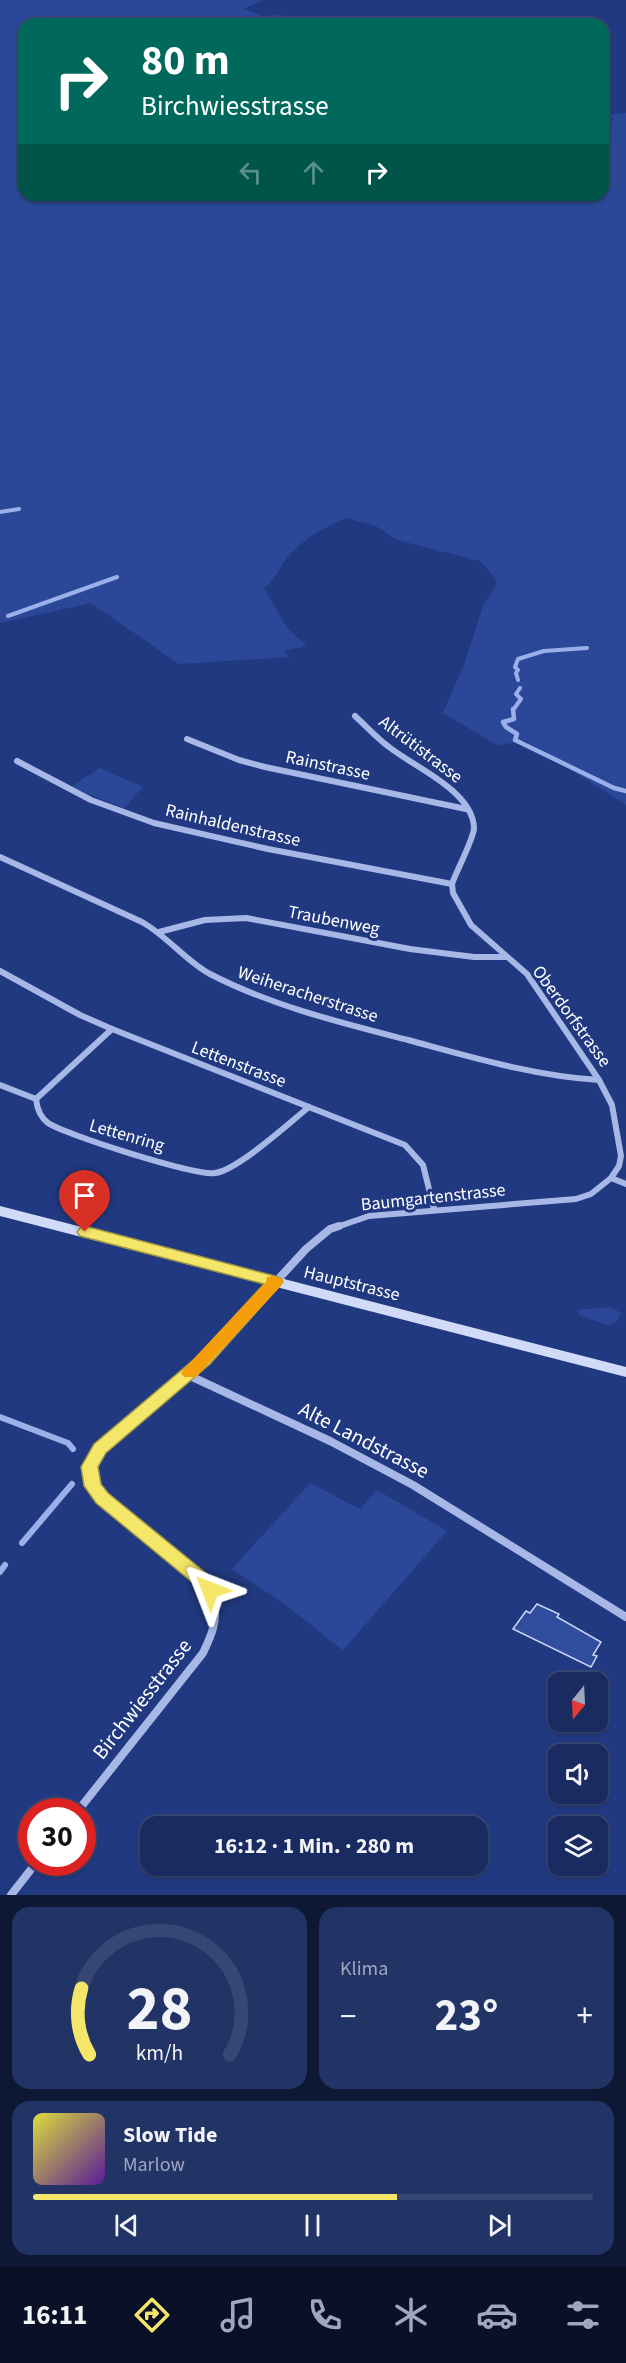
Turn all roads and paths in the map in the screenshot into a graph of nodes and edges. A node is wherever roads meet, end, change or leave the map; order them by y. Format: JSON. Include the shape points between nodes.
{"nodes":[{"id":1,"x":355,"y":716,"type":"dead end"},
{"id":2,"x":187,"y":739,"type":"dead end"},
{"id":3,"x":17,"y":761,"type":"dead end"},
{"id":4,"x":466,"y":809,"type":"junction"},
{"id":5,"x":0,"y":857,"type":"edge"},
{"id":6,"x":452,"y":884,"type":"junction"},
{"id":7,"x":159,"y":932,"type":"junction"},
{"id":8,"x":505,"y":957,"type":"junction"},
{"id":9,"x":0,"y":971,"type":"edge"},
{"id":10,"x":112,"y":1029,"type":"junction"},
{"id":11,"x":599,"y":1080,"type":"junction"},
{"id":12,"x":0,"y":1085,"type":"edge"},
{"id":13,"x":36,"y":1099,"type":"junction"},
{"id":14,"x":309,"y":1107,"type":"junction"},
{"id":15,"x":611,"y":1178,"type":"junction"},
{"id":16,"x":626,"y":1184,"type":"edge"},
{"id":17,"x":434,"y":1209,"type":"junction"},
{"id":18,"x":0,"y":1211,"type":"edge"},
{"id":19,"x":275,"y":1282,"type":"junction"},
{"id":20,"x":626,"y":1372,"type":"edge"},
{"id":21,"x":188,"y":1375,"type":"junction"},
{"id":22,"x":626,"y":1617,"type":"edge"},
{"id":23,"x":88,"y":1798,"type":"edge"},
{"id":24,"x":26,"y":1876,"type":"edge"},
{"id":25,"x":11,"y":1895,"type":"edge"}],
"edges":[{"from":1,"to":4,"type":"street","name":"Altrütistrasse","via":[[389,747],[450,788]]},
{"from":2,"to":4,"type":"street","name":"Rainstrasse","via":[[239,760]]},
{"from":3,"to":6,"type":"street","name":"Rainhaldenstrasse","via":[[103,805],[150,821],[326,862]]},
{"from":4,"to":6,"type":"street","via":[[474,829]]},
{"from":5,"to":7,"type":"street","name":"Weiheracherstrasse"},
{"from":6,"to":8,"type":"street","name":"Oberdorfstrasse","via":[[464,916]]},
{"from":7,"to":8,"type":"street","name":"Traubenweg","via":[[205,920],[246,918],[399,947]]},
{"from":7,"to":11,"type":"street","name":"Weiheracherstrasse","via":[[208,973],[260,997],[494,1063],[565,1078]]},
{"from":8,"to":11,"type":"street","name":"Oberdorfstrasse","via":[[527,974]]},
{"from":9,"to":10,"type":"street","name":"Lettenstrasse","via":[[80,1016]]},
{"from":10,"to":13,"type":"street"},
{"from":10,"to":14,"type":"street","name":"Lettenstrasse"},
{"from":11,"to":15,"type":"street","name":"Oberdorfstrasse","via":[[612,1105],[621,1156]]},
{"from":12,"to":13,"type":"street"},
{"from":13,"to":14,"type":"street","name":"Lettenring","via":[[40,1116],[64,1132],[207,1174],[230,1166]]},
{"from":14,"to":17,"type":"street","name":"Lettenstrasse","via":[[411,1149],[425,1166]]},
{"from":15,"to":16,"type":"street"},
{"from":15,"to":17,"type":"street","name":"Baumgartenstrasse","via":[[591,1194],[576,1199]]},
{"from":17,"to":19,"type":"street","name":"Baumgartenstrasse","via":[[369,1216],[330,1229]]},
{"from":18,"to":19,"type":"street","name":"Hauptstrasse"},
{"from":19,"to":20,"type":"street","name":"Hauptstrasse"},
{"from":19,"to":21,"type":"street"},
{"from":21,"to":22,"type":"street","name":"Alte Landstrasse","via":[[412,1484]]},
{"from":21,"to":23,"type":"street","name":"Birchwiesstrasse","via":[[100,1449],[89,1467],[89,1477],[102,1498],[210,1590],[216,1612],[214,1633],[203,1653]]},
{"from":24,"to":25,"type":"street"}]}
